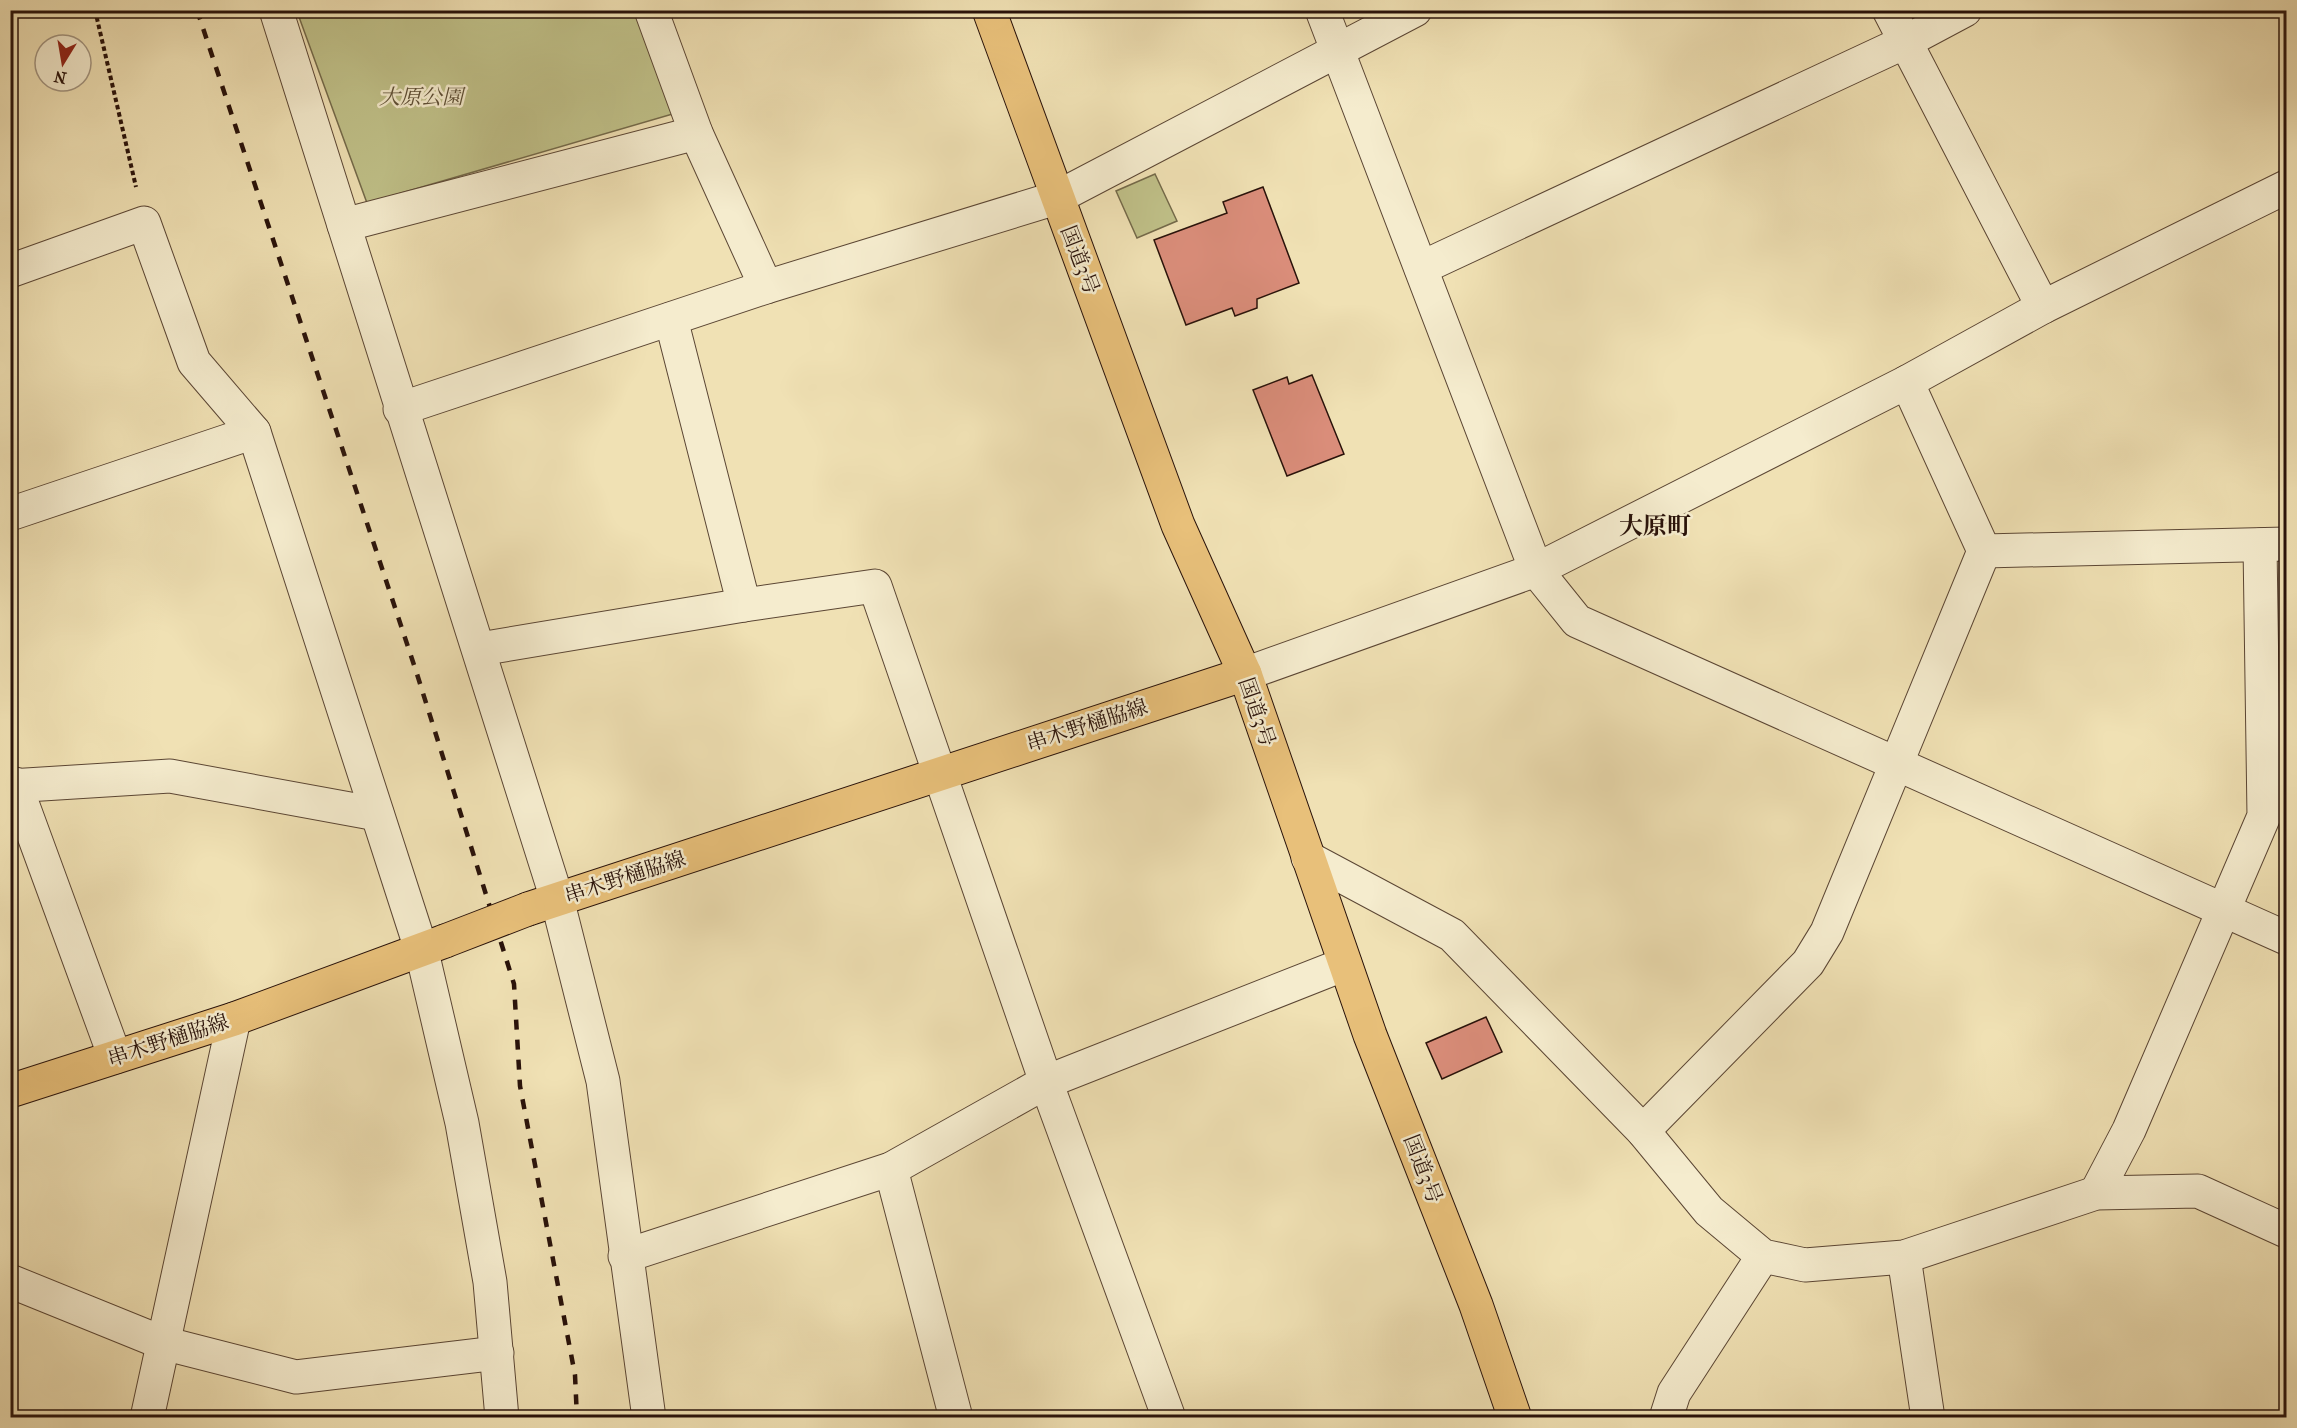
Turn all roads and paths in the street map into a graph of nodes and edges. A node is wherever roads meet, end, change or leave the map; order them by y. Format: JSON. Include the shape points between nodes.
{"nodes":[{"id":1,"x":95,"y":10,"type":"edge"},
{"id":2,"x":276,"y":10,"type":"edge"},
{"id":3,"x":651,"y":10,"type":"edge"},
{"id":4,"x":989,"y":10,"type":"edge"},
{"id":5,"x":1322,"y":10,"type":"edge"},
{"id":6,"x":1415,"y":10,"type":"edge"},
{"id":7,"x":1889,"y":10,"type":"edge"},
{"id":8,"x":1965,"y":10,"type":"edge"},
{"id":9,"x":1905,"y":42,"type":"junction"},
{"id":10,"x":1338,"y":52,"type":"junction"},
{"id":11,"x":696,"y":133,"type":"junction"},
{"id":12,"x":2286,"y":187,"type":"edge"},
{"id":13,"x":1056,"y":198,"type":"junction"},
{"id":14,"x":144,"y":223,"type":"junction"},
{"id":15,"x":344,"y":225,"type":"junction"},
{"id":16,"x":1421,"y":268,"type":"junction"},
{"id":17,"x":10,"y":271,"type":"edge"},
{"id":18,"x":766,"y":287,"type":"junction"},
{"id":19,"x":2043,"y":307,"type":"junction"},
{"id":20,"x":671,"y":319,"type":"junction"},
{"id":21,"x":1907,"y":382,"type":"junction"},
{"id":22,"x":400,"y":409,"type":"junction"},
{"id":23,"x":254,"y":432,"type":"junction"},
{"id":24,"x":10,"y":514,"type":"edge"},
{"id":25,"x":2273,"y":545,"type":"edge"},
{"id":26,"x":1984,"y":551,"type":"junction"},
{"id":27,"x":1536,"y":570,"type":"junction"},
{"id":28,"x":744,"y":605,"type":"junction"},
{"id":29,"x":480,"y":649,"type":"junction"},
{"id":30,"x":1245,"y":674,"type":"junction"},
{"id":31,"x":1896,"y":764,"type":"junction"},
{"id":32,"x":941,"y":773,"type":"junction"},
{"id":33,"x":13,"y":785,"type":"edge"},
{"id":34,"x":377,"y":814,"type":"junction"},
{"id":35,"x":1308,"y":858,"type":"junction"},
{"id":36,"x":542,"y":904,"type":"junction"},
{"id":37,"x":2222,"y":909,"type":"junction"},
{"id":38,"x":2286,"y":938,"type":"edge"},
{"id":39,"x":434,"y":946,"type":"junction"},
{"id":40,"x":1345,"y":964,"type":"junction"},
{"id":41,"x":234,"y":1019,"type":"junction"},
{"id":42,"x":115,"y":1057,"type":"junction"},
{"id":43,"x":1046,"y":1082,"type":"junction"},
{"id":44,"x":10,"y":1091,"type":"edge"},
{"id":45,"x":1643,"y":1131,"type":"junction"},
{"id":46,"x":891,"y":1169,"type":"junction"},
{"id":47,"x":2096,"y":1193,"type":"junction"},
{"id":48,"x":2286,"y":1231,"type":"edge"},
{"id":49,"x":625,"y":1256,"type":"junction"},
{"id":50,"x":1763,"y":1256,"type":"junction"},
{"id":51,"x":1904,"y":1257,"type":"junction"},
{"id":52,"x":10,"y":1281,"type":"edge"},
{"id":53,"x":163,"y":1343,"type":"junction"},
{"id":54,"x":497,"y":1353,"type":"junction"},
{"id":55,"x":147,"y":1418,"type":"edge"},
{"id":56,"x":502,"y":1418,"type":"edge"},
{"id":57,"x":649,"y":1418,"type":"edge"},
{"id":58,"x":956,"y":1418,"type":"edge"},
{"id":59,"x":1169,"y":1418,"type":"edge"},
{"id":60,"x":1515,"y":1418,"type":"edge"},
{"id":61,"x":1666,"y":1418,"type":"edge"},
{"id":62,"x":1928,"y":1418,"type":"edge"}],
"edges":[{"from":1,"to":14,"type":"path"},
{"from":2,"to":15,"type":"street"},
{"from":3,"to":11,"type":"street"},
{"from":4,"to":13,"type":"main road","name":"国道3号"},
{"from":5,"to":10,"type":"street"},
{"from":6,"to":10,"type":"street"},
{"from":7,"to":9,"type":"street"},
{"from":8,"to":9,"type":"street"},
{"from":9,"to":16,"type":"street"},
{"from":9,"to":19,"type":"street"},
{"from":10,"to":13,"type":"street"},
{"from":10,"to":16,"type":"street"},
{"from":11,"to":15,"type":"street"},
{"from":11,"to":18,"type":"street"},
{"from":12,"to":19,"type":"street"},
{"from":13,"to":18,"type":"street"},
{"from":13,"to":30,"type":"main road","name":"国道3号","via":[[1178,525]]},
{"from":14,"to":17,"type":"street"},
{"from":14,"to":23,"type":"street","via":[[194,362]]},
{"from":15,"to":22,"type":"street"},
{"from":16,"to":27,"type":"street"},
{"from":18,"to":20,"type":"street"},
{"from":19,"to":21,"type":"street"},
{"from":20,"to":22,"type":"street"},
{"from":20,"to":28,"type":"street"},
{"from":21,"to":26,"type":"street"},
{"from":21,"to":27,"type":"street"},
{"from":22,"to":29,"type":"street"},
{"from":23,"to":24,"type":"street"},
{"from":23,"to":34,"type":"street"},
{"from":25,"to":26,"type":"street"},
{"from":25,"to":37,"type":"street","via":[[2264,816]]},
{"from":26,"to":31,"type":"street"},
{"from":27,"to":30,"type":"street"},
{"from":27,"to":31,"type":"street","via":[[1577,621]]},
{"from":28,"to":29,"type":"street"},
{"from":28,"to":32,"type":"street","via":[[875,586]]},
{"from":29,"to":36,"type":"street"},
{"from":30,"to":32,"type":"main road","name":"串木野樋脇線"},
{"from":30,"to":35,"type":"main road","name":"国道3号"},
{"from":31,"to":37,"type":"street"},
{"from":31,"to":45,"type":"street","via":[[1827,932],[1808,963]]},
{"from":32,"to":36,"type":"main road","name":"串木野樋脇線"},
{"from":32,"to":43,"type":"street"},
{"from":33,"to":34,"type":"street","via":[[170,776]]},
{"from":33,"to":42,"type":"street"},
{"from":34,"to":39,"type":"street"},
{"from":35,"to":40,"type":"main road","name":"国道3号"},
{"from":35,"to":45,"type":"street","via":[[1452,935]]},
{"from":36,"to":39,"type":"main road","name":"串木野樋脇線","bridge":true},
{"from":36,"to":49,"type":"street","via":[[603,1081]]},
{"from":37,"to":38,"type":"street"},
{"from":37,"to":47,"type":"street","via":[[2129,1130]]},
{"from":39,"to":41,"type":"main road","name":"串木野樋脇線"},
{"from":39,"to":54,"type":"street","via":[[490,1282]]},
{"from":40,"to":43,"type":"street"},
{"from":40,"to":60,"type":"main road","name":"国道3号","via":[[1476,1305]]},
{"from":41,"to":42,"type":"main road","name":"串木野樋脇線"},
{"from":41,"to":53,"type":"street"},
{"from":42,"to":44,"type":"main road","name":"串木野樋脇線"},
{"from":43,"to":46,"type":"street"},
{"from":43,"to":59,"type":"street"},
{"from":45,"to":50,"type":"street","via":[[1709,1211]]},
{"from":46,"to":49,"type":"street"},
{"from":46,"to":58,"type":"street"},
{"from":47,"to":48,"type":"street","via":[[2198,1191]]},
{"from":47,"to":51,"type":"street"},
{"from":49,"to":57,"type":"street"},
{"from":50,"to":51,"type":"street","via":[[1805,1265]]},
{"from":50,"to":61,"type":"street","via":[[1674,1393]]},
{"from":51,"to":62,"type":"street"},
{"from":52,"to":53,"type":"street"},
{"from":53,"to":54,"type":"street","via":[[296,1377]]},
{"from":53,"to":55,"type":"street"},
{"from":54,"to":56,"type":"street"}]}
